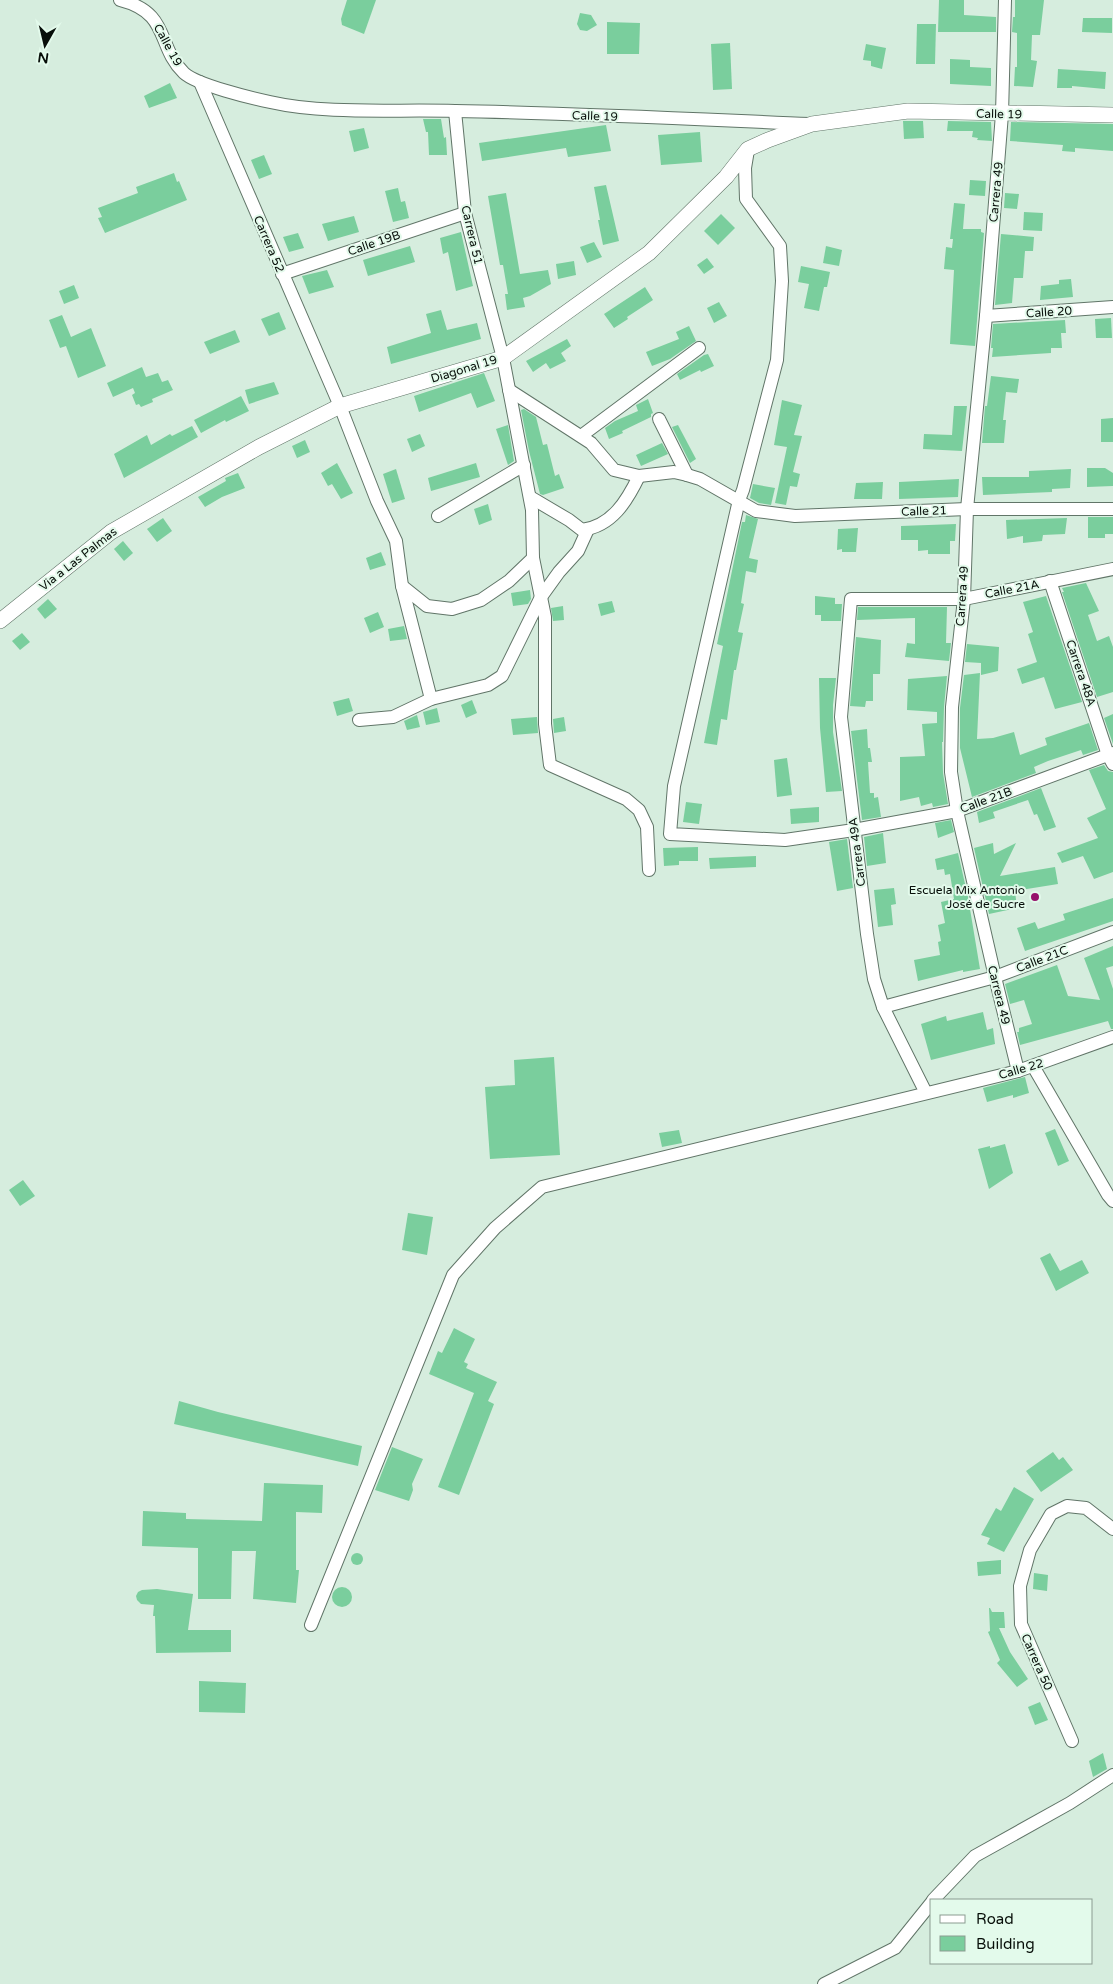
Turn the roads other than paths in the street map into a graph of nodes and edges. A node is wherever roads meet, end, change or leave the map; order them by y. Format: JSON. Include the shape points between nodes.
{"nodes":[{"id":1,"x":120,"y":0,"type":"edge"},
{"id":2,"x":1005,"y":0,"type":"edge"},
{"id":3,"x":200,"y":82,"type":"junction"},
{"id":4,"x":455,"y":110,"type":"junction"},
{"id":5,"x":1002,"y":114,"type":"junction"},
{"id":6,"x":1113,"y":116,"type":"edge"},
{"id":7,"x":812,"y":124,"type":"junction"},
{"id":8,"x":748,"y":149,"type":"junction"},
{"id":9,"x":465,"y":213,"type":"junction"},
{"id":10,"x":282,"y":274,"type":"junction"},
{"id":11,"x":1113,"y":307,"type":"edge"},
{"id":12,"x":986,"y":316,"type":"junction"},
{"id":13,"x":699,"y":348,"type":"dead end"},
{"id":14,"x":502,"y":358,"type":"junction"},
{"id":15,"x":509,"y":390,"type":"junction"},
{"id":16,"x":340,"y":406,"type":"junction"},
{"id":17,"x":659,"y":419,"type":"dead end"},
{"id":18,"x":581,"y":436,"type":"junction"},
{"id":19,"x":524,"y":465,"type":"junction"},
{"id":20,"x":687,"y":474,"type":"junction"},
{"id":21,"x":639,"y":476,"type":"junction"},
{"id":22,"x":186,"y":489,"type":"joint"},
{"id":23,"x":530,"y":497,"type":"junction"},
{"id":24,"x":739,"y":500,"type":"junction"},
{"id":25,"x":966,"y":509,"type":"junction"},
{"id":26,"x":1113,"y":509,"type":"edge"},
{"id":27,"x":438,"y":516,"type":"dead end"},
{"id":28,"x":588,"y":529,"type":"junction"},
{"id":29,"x":533,"y":558,"type":"junction"},
{"id":30,"x":1113,"y":569,"type":"edge"},
{"id":31,"x":1050,"y":581,"type":"junction"},
{"id":32,"x":402,"y":586,"type":"junction"},
{"id":33,"x":541,"y":597,"type":"junction"},
{"id":34,"x":850,"y":599,"type":"joint"},
{"id":35,"x":964,"y":599,"type":"junction"},
{"id":36,"x":0,"y":621,"type":"edge"},
{"id":37,"x":431,"y":698,"type":"junction"},
{"id":38,"x":359,"y":720,"type":"dead end"},
{"id":39,"x":1111,"y":757,"type":"edge"},
{"id":40,"x":957,"y":810,"type":"junction"},
{"id":41,"x":854,"y":830,"type":"junction"},
{"id":42,"x":649,"y":870,"type":"dead end"},
{"id":43,"x":1113,"y":932,"type":"edge"},
{"id":44,"x":994,"y":977,"type":"junction"},
{"id":45,"x":883,"y":1007,"type":"junction"},
{"id":46,"x":1113,"y":1037,"type":"edge"},
{"id":47,"x":1033,"y":1066,"type":"junction"},
{"id":48,"x":1018,"y":1071,"type":"junction"},
{"id":49,"x":926,"y":1093,"type":"junction"},
{"id":50,"x":1111,"y":1195,"type":"edge"},
{"id":51,"x":1113,"y":1529,"type":"edge"},
{"id":52,"x":311,"y":1625,"type":"dead end"},
{"id":53,"x":1072,"y":1741,"type":"dead end"},
{"id":54,"x":1113,"y":1775,"type":"edge"},
{"id":55,"x":934,"y":1899,"type":"edge"},
{"id":56,"x":930,"y":1904,"type":"edge"},
{"id":57,"x":824,"y":1984,"type":"edge"}],
"edges":[{"from":1,"to":3,"type":"street","name":"Calle 19","via":[[139,8],[157,22],[176,64],[189,77]]},
{"from":2,"to":5,"type":"street","name":"Carrera 49"},
{"from":3,"to":4,"type":"street","name":"Calle 19","via":[[271,102],[330,110]]},
{"from":3,"to":10,"type":"street","name":"Carrera 52"},
{"from":4,"to":7,"type":"street","name":"Calle 19"},
{"from":4,"to":9,"type":"street","name":"Carrera 51"},
{"from":5,"to":6,"type":"street","name":"Calle 19"},
{"from":5,"to":7,"type":"street","name":"Calle 19","via":[[908,111]]},
{"from":5,"to":12,"type":"street","name":"Carrera 49"},
{"from":7,"to":8,"type":"street"},
{"from":8,"to":14,"type":"street","name":"Diagonal 19","via":[[726,177],[649,253]]},
{"from":8,"to":24,"type":"street","via":[[746,199],[780,246],[782,281],[777,360]]},
{"from":9,"to":10,"type":"street","name":"Calle 19B"},
{"from":9,"to":14,"type":"street","name":"Carrera 51"},
{"from":10,"to":16,"type":"street","name":"Carrera 52"},
{"from":11,"to":12,"type":"street","name":"Calle 20"},
{"from":12,"to":25,"type":"street","name":"Carrera 49"},
{"from":13,"to":18,"type":"street"},
{"from":14,"to":15,"type":"street","name":"Carrera 51"},
{"from":14,"to":16,"type":"street","name":"Diagonal 19"},
{"from":15,"to":18,"type":"street"},
{"from":15,"to":19,"type":"street","name":"Carrera 51"},
{"from":16,"to":22,"type":"street","name":"Diagonal 19"},
{"from":16,"to":32,"type":"street","name":"Carrera 52","via":[[396,541]]},
{"from":17,"to":20,"type":"street"},
{"from":18,"to":21,"type":"street","via":[[614,470]]},
{"from":19,"to":23,"type":"street","name":"Carrera 51"},
{"from":19,"to":27,"type":"street"},
{"from":20,"to":21,"type":"street","via":[[674,472]]},
{"from":20,"to":24,"type":"street","name":"Calle 21"},
{"from":21,"to":28,"type":"street","via":[[631,493],[614,514],[595,528]]},
{"from":22,"to":36,"type":"street","name":"Via a Las Palmas","via":[[111,532]]},
{"from":23,"to":28,"type":"street","via":[[582,530]]},
{"from":23,"to":29,"type":"street","name":"Carrera 51"},
{"from":24,"to":25,"type":"street","name":"Calle 21","via":[[756,511],[795,516]]},
{"from":24,"to":41,"type":"street","name":"Calle 21B","via":[[674,786],[670,834],[785,840]]},
{"from":25,"to":26,"type":"street","name":"Calle 21"},
{"from":25,"to":35,"type":"street","name":"Carrera 49"},
{"from":28,"to":33,"type":"street","via":[[578,551]]},
{"from":29,"to":32,"type":"street","via":[[509,581],[481,600],[452,609],[427,606]]},
{"from":29,"to":33,"type":"street","name":"Carrera 51"},
{"from":30,"to":31,"type":"street","name":"Calle 21A"},
{"from":31,"to":35,"type":"street","name":"Calle 21A"},
{"from":31,"to":39,"type":"street","name":"Carrera 48A"},
{"from":32,"to":37,"type":"street","name":"Carrera 52"},
{"from":33,"to":37,"type":"street","via":[[502,676],[488,685]]},
{"from":33,"to":42,"type":"street","name":"Carrera 51","via":[[545,617],[546,724],[550,764],[626,799],[639,810],[647,828]]},
{"from":34,"to":35,"type":"street","name":"Calle 21A"},
{"from":34,"to":41,"type":"street","name":"Carrera 49A","via":[[841,717]]},
{"from":35,"to":40,"type":"street","name":"Carrera 49","via":[[952,707],[951,772]]},
{"from":37,"to":38,"type":"street","via":[[394,717]]},
{"from":39,"to":40,"type":"street","name":"Calle 21B"},
{"from":40,"to":41,"type":"street","name":"Calle 21B"},
{"from":40,"to":44,"type":"street","name":"Carrera 49"},
{"from":41,"to":45,"type":"street","name":"Carrera 49A","via":[[874,979]]},
{"from":43,"to":44,"type":"street","name":"Calle 21C"},
{"from":44,"to":45,"type":"street","name":"Calle 21C"},
{"from":44,"to":48,"type":"street","name":"Carrera 49"},
{"from":45,"to":49,"type":"street","name":"Carrera 49A"},
{"from":46,"to":47,"type":"street","name":"Calle 22"},
{"from":47,"to":48,"type":"street","name":"Calle 22"},
{"from":47,"to":50,"type":"street"},
{"from":48,"to":49,"type":"street","name":"Calle 22"},
{"from":49,"to":52,"type":"street","name":"Calle 22","via":[[542,1187],[495,1228],[453,1275]]},
{"from":51,"to":53,"type":"street","name":"Carrera 50","via":[[1086,1508],[1067,1506],[1051,1514],[1030,1550],[1020,1586],[1021,1624]]},
{"from":54,"to":55,"type":"street","via":[[975,1856]]},
{"from":56,"to":57,"type":"street","via":[[895,1948]]}]}
